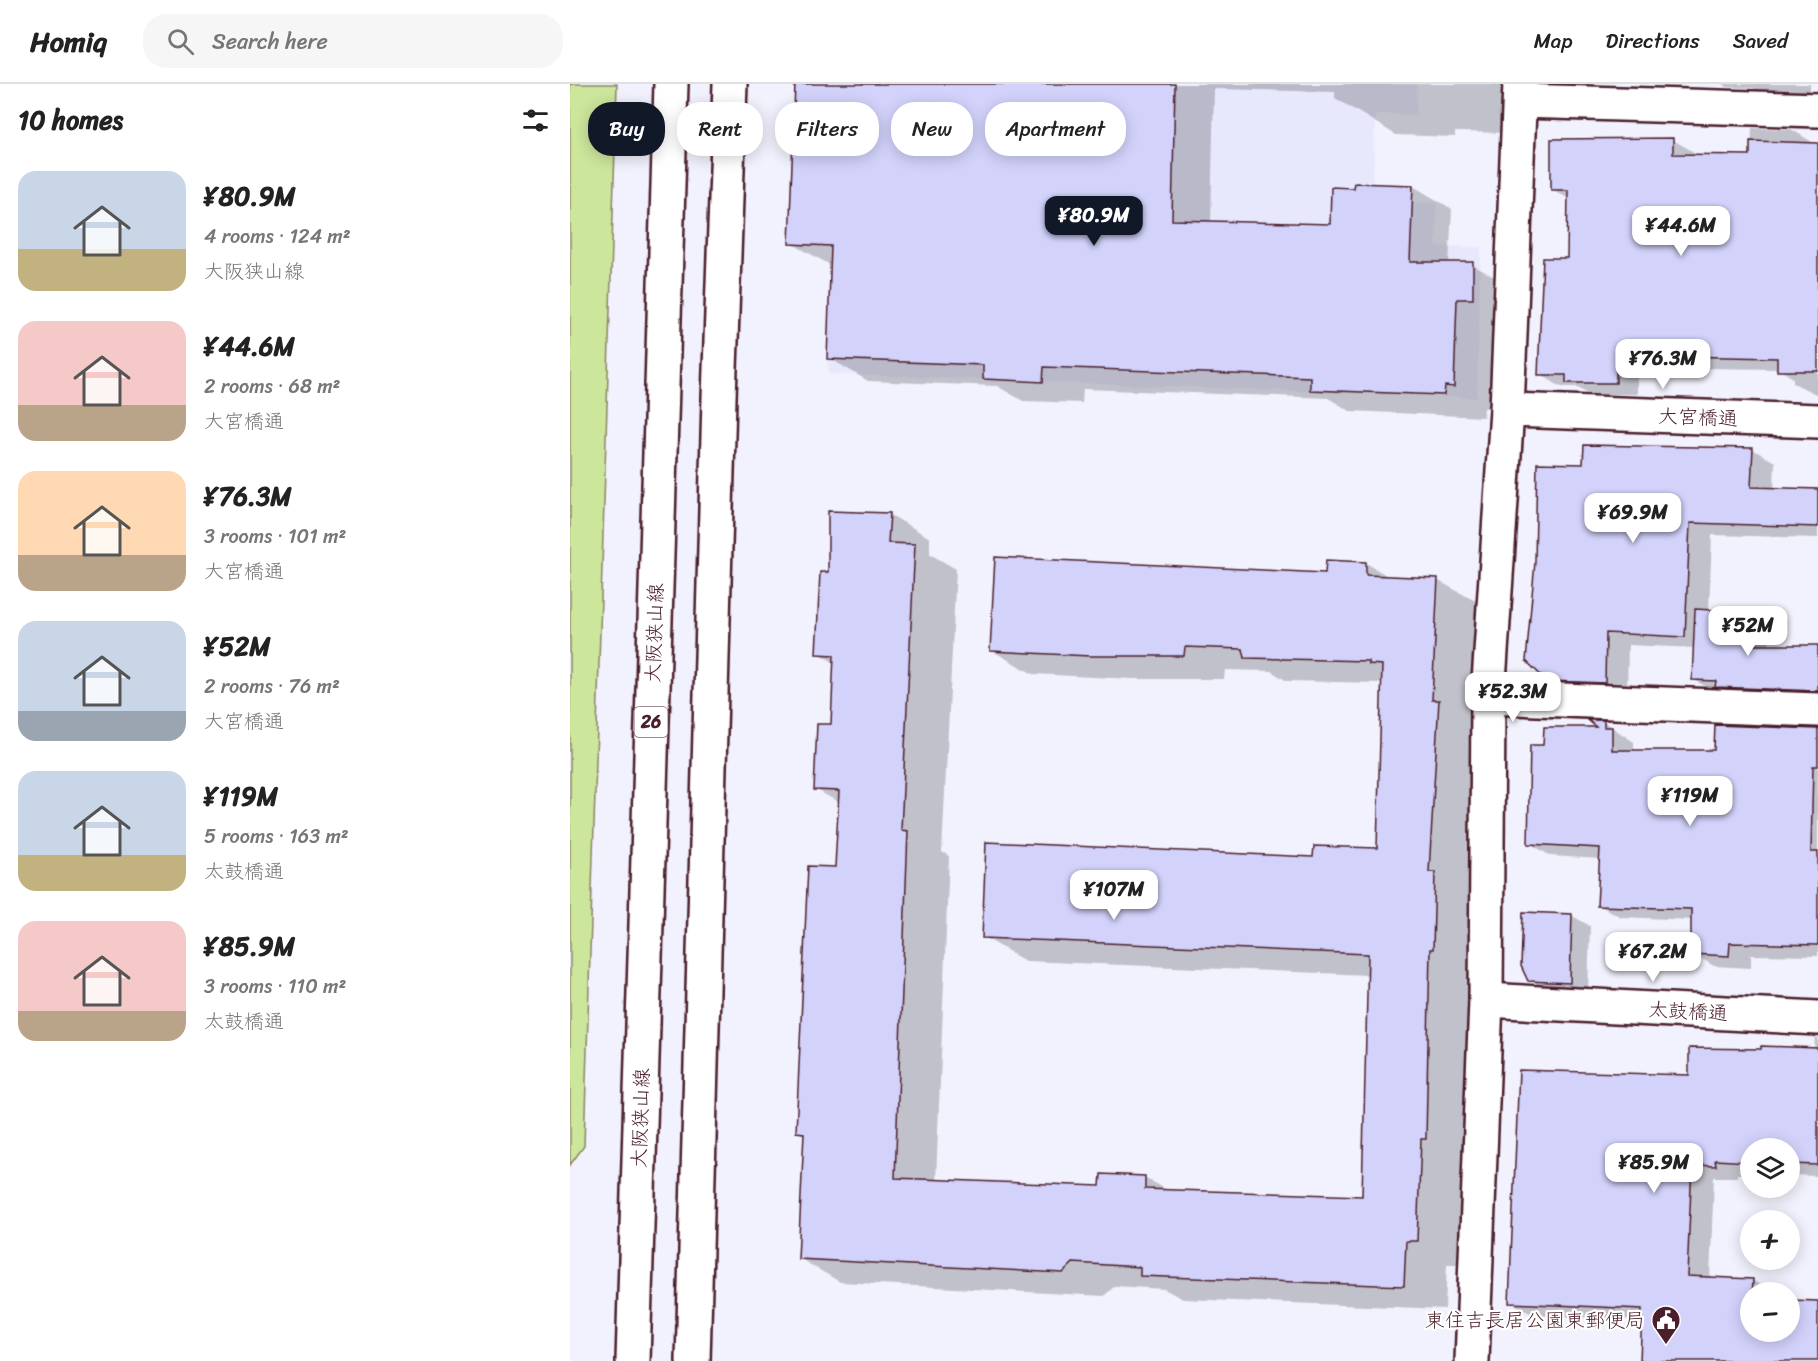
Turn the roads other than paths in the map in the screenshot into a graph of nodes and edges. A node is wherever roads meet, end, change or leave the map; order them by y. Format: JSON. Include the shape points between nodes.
{"nodes":[{"id":1,"x":671,"y":84,"type":"edge"},
{"id":2,"x":730,"y":84,"type":"edge"},
{"id":3,"x":1520,"y":92,"type":"edge"},
{"id":4,"x":1818,"y":110,"type":"edge"},
{"id":5,"x":1507,"y":410,"type":"junction"},
{"id":6,"x":1818,"y":421,"type":"edge"},
{"id":7,"x":1488,"y":697,"type":"junction"},
{"id":8,"x":1818,"y":710,"type":"edge"},
{"id":9,"x":1486,"y":1000,"type":"junction"},
{"id":10,"x":1818,"y":1018,"type":"edge"},
{"id":11,"x":633,"y":1361,"type":"edge"},
{"id":12,"x":693,"y":1361,"type":"edge"},
{"id":13,"x":1472,"y":1361,"type":"edge"}],
"edges":[{"from":1,"to":11,"type":"street","name":"大阪狭山線","number":"26"},
{"from":2,"to":12,"type":"street"},
{"from":3,"to":4,"type":"street"},
{"from":3,"to":5,"type":"street"},
{"from":5,"to":6,"type":"street","name":"大宮橋通"},
{"from":5,"to":7,"type":"street"},
{"from":7,"to":8,"type":"street"},
{"from":7,"to":9,"type":"street"},
{"from":9,"to":10,"type":"street","name":"太鼓橋通"},
{"from":9,"to":13,"type":"street"}]}
